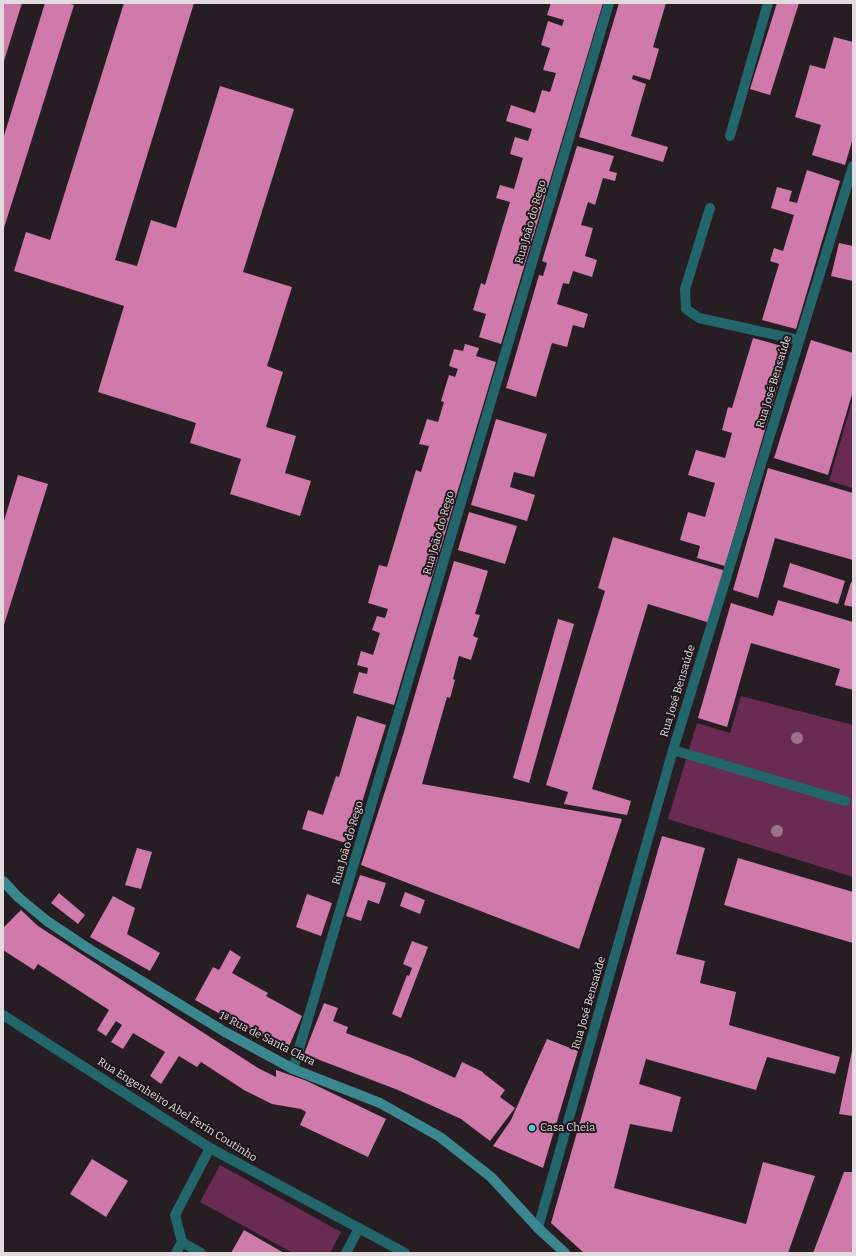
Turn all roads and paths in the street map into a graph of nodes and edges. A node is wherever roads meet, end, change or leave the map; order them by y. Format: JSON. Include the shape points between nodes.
{"nodes":[{"id":1,"x":609,"y":3,"type":"edge"},
{"id":2,"x":768,"y":3,"type":"edge"},
{"id":3,"x":730,"y":136,"type":"dead end"},
{"id":4,"x":853,"y":166,"type":"edge"},
{"id":5,"x":710,"y":208,"type":"dead end"},
{"id":6,"x":799,"y":340,"type":"junction"},
{"id":7,"x":673,"y":750,"type":"junction"},
{"id":8,"x":845,"y":801,"type":"dead end"},
{"id":9,"x":3,"y":881,"type":"edge"},
{"id":10,"x":3,"y":1015,"type":"edge"},
{"id":11,"x":293,"y":1069,"type":"junction"},
{"id":12,"x":210,"y":1148,"type":"junction"},
{"id":13,"x":359,"y":1228,"type":"junction"},
{"id":14,"x":538,"y":1228,"type":"junction"},
{"id":15,"x":182,"y":1242,"type":"junction"},
{"id":16,"x":176,"y":1253,"type":"edge"},
{"id":17,"x":201,"y":1253,"type":"edge"},
{"id":18,"x":346,"y":1253,"type":"edge"},
{"id":19,"x":405,"y":1253,"type":"edge"},
{"id":20,"x":565,"y":1253,"type":"edge"}],
"edges":[{"from":1,"to":11,"type":"street","name":"Rua João do Rego"},
{"from":2,"to":3,"type":"street"},
{"from":4,"to":6,"type":"street","name":"Rua José Bensaúde"},
{"from":5,"to":6,"type":"street","via":[[685,289],[686,309],[698,318]]},
{"from":6,"to":7,"type":"street","name":"Rua José Bensaúde"},
{"from":7,"to":8,"type":"street"},
{"from":7,"to":14,"type":"street","name":"Rua José Bensaúde"},
{"from":9,"to":11,"type":"main road","name":"1ª Rua de Santa Clara","via":[[47,921],[89,950],[225,1032]]},
{"from":10,"to":12,"type":"street","name":"Rua Engenheiro Abel Ferin Coutinho"},
{"from":11,"to":14,"type":"main road","name":"1ª Rua de Santa Clara","via":[[380,1103],[440,1137],[491,1177]]},
{"from":12,"to":13,"type":"street","name":"Rua Engenheiro Abel Ferin Coutinho"},
{"from":12,"to":15,"type":"street","via":[[175,1215]]},
{"from":13,"to":18,"type":"street"},
{"from":13,"to":19,"type":"street","name":"Rua Engenheiro Abel Ferin Coutinho"},
{"from":14,"to":20,"type":"main road","name":"1ª Rua de Santa Clara"},
{"from":15,"to":16,"type":"street"},
{"from":15,"to":17,"type":"street"}]}
